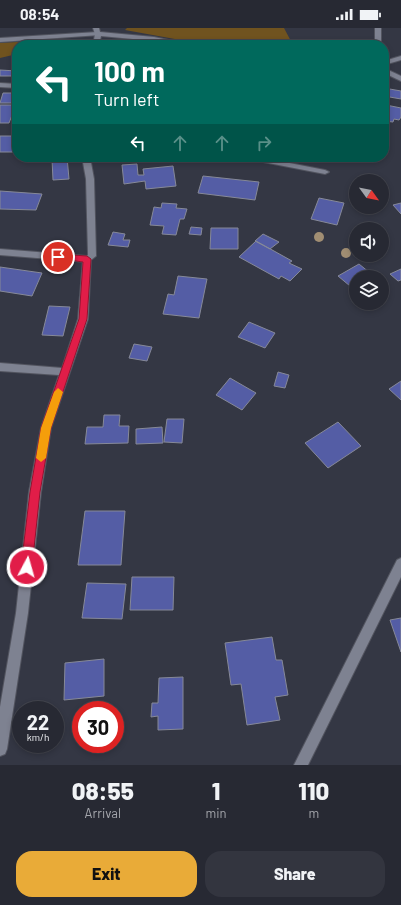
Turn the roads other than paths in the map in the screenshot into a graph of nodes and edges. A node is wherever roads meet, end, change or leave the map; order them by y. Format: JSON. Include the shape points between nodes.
{"nodes":[{"id":1,"x":378,"y":28,"type":"edge"},
{"id":2,"x":97,"y":31,"type":"edge"},
{"id":3,"x":0,"y":40,"type":"edge"},
{"id":4,"x":160,"y":40,"type":"edge"},
{"id":5,"x":377,"y":40,"type":"edge"},
{"id":6,"x":401,"y":58,"type":"edge"},
{"id":7,"x":389,"y":62,"type":"edge"},
{"id":8,"x":389,"y":73,"type":"edge"},
{"id":9,"x":401,"y":79,"type":"edge"},
{"id":10,"x":0,"y":85,"type":"edge"},
{"id":11,"x":12,"y":86,"type":"edge"},
{"id":12,"x":87,"y":162,"type":"edge"},
{"id":13,"x":274,"y":162,"type":"edge"},
{"id":14,"x":325,"y":172,"type":"dead end"},
{"id":15,"x":0,"y":252,"type":"edge"},
{"id":16,"x":87,"y":259,"type":"junction"},
{"id":17,"x":0,"y":368,"type":"edge"},
{"id":18,"x":64,"y":372,"type":"junction"},
{"id":19,"x":401,"y":564,"type":"edge"},
{"id":20,"x":0,"y":749,"type":"edge"},
{"id":21,"x":301,"y":765,"type":"edge"}],
"edges":[{"from":1,"to":5,"type":"street"},
{"from":2,"to":3,"type":"street"},
{"from":2,"to":4,"type":"street"},
{"from":6,"to":7,"type":"street"},
{"from":8,"to":9,"type":"street"},
{"from":10,"to":11,"type":"street"},
{"from":12,"to":16,"type":"street","via":[[90,179],[92,256]]},
{"from":13,"to":14,"type":"street"},
{"from":15,"to":16,"type":"street"},
{"from":16,"to":18,"type":"street","via":[[83,319]]},
{"from":17,"to":18,"type":"street"},
{"from":18,"to":20,"type":"street","via":[[45,435],[35,492],[22,612]]},
{"from":19,"to":21,"type":"street"}]}
